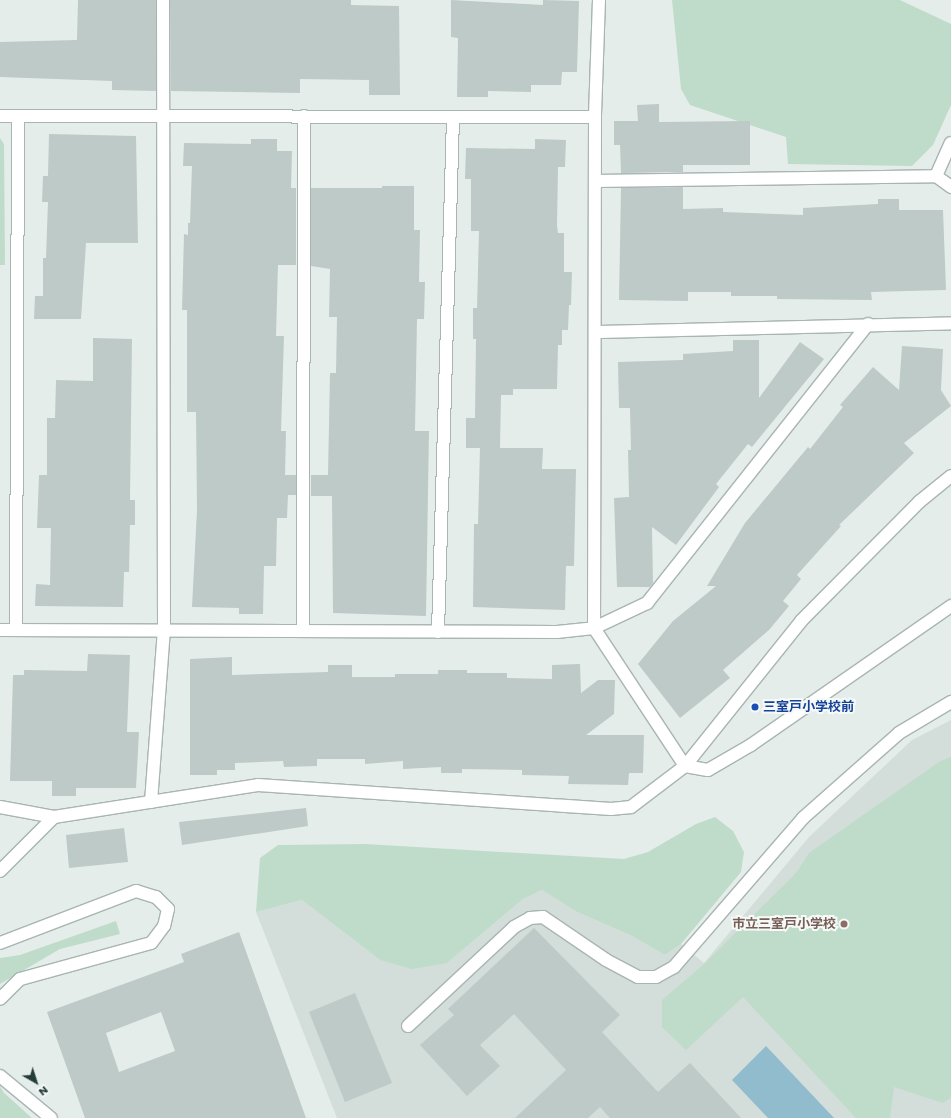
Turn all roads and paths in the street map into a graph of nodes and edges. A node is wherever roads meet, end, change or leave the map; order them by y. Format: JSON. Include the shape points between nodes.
{"nodes":[{"id":1,"x":163,"y":0,"type":"edge"},
{"id":2,"x":599,"y":0,"type":"edge"},
{"id":3,"x":0,"y":116,"type":"edge"},
{"id":4,"x":18,"y":116,"type":"junction"},
{"id":5,"x":162,"y":116,"type":"junction"},
{"id":6,"x":304,"y":116,"type":"junction"},
{"id":7,"x":453,"y":117,"type":"junction"},
{"id":8,"x":595,"y":117,"type":"junction"},
{"id":9,"x":951,"y":143,"type":"edge"},
{"id":10,"x":936,"y":176,"type":"junction"},
{"id":11,"x":595,"y":181,"type":"junction"},
{"id":12,"x":951,"y":187,"type":"edge"},
{"id":13,"x":951,"y":323,"type":"edge"},
{"id":14,"x":868,"y":324,"type":"junction"},
{"id":15,"x":595,"y":332,"type":"junction"},
{"id":16,"x":951,"y":476,"type":"edge"},
{"id":17,"x":951,"y":606,"type":"edge"},
{"id":18,"x":594,"y":628,"type":"junction"},
{"id":19,"x":0,"y":630,"type":"edge"},
{"id":20,"x":16,"y":630,"type":"junction"},
{"id":21,"x":164,"y":630,"type":"junction"},
{"id":22,"x":303,"y":631,"type":"junction"},
{"id":23,"x":438,"y":632,"type":"junction"},
{"id":24,"x":951,"y":702,"type":"edge"},
{"id":25,"x":685,"y":766,"type":"junction"},
{"id":26,"x":151,"y":802,"type":"junction"},
{"id":27,"x":0,"y":808,"type":"edge"},
{"id":28,"x":54,"y":816,"type":"junction"},
{"id":29,"x":0,"y":870,"type":"edge"},
{"id":30,"x":0,"y":943,"type":"edge"},
{"id":31,"x":0,"y":999,"type":"edge"},
{"id":32,"x":408,"y":1026,"type":"dead end"},
{"id":33,"x":0,"y":1076,"type":"edge"},
{"id":34,"x":51,"y":1118,"type":"edge"}],
"edges":[{"from":1,"to":5,"type":"street"},
{"from":2,"to":8,"type":"street"},
{"from":3,"to":4,"type":"street"},
{"from":4,"to":5,"type":"street"},
{"from":4,"to":20,"type":"street"},
{"from":5,"to":6,"type":"street"},
{"from":5,"to":21,"type":"street"},
{"from":6,"to":7,"type":"street"},
{"from":6,"to":22,"type":"street"},
{"from":7,"to":8,"type":"street"},
{"from":7,"to":23,"type":"street"},
{"from":8,"to":11,"type":"street"},
{"from":9,"to":10,"type":"street"},
{"from":10,"to":11,"type":"street"},
{"from":10,"to":12,"type":"street"},
{"from":11,"to":15,"type":"street"},
{"from":13,"to":14,"type":"street"},
{"from":14,"to":15,"type":"street"},
{"from":14,"to":18,"type":"street","via":[[647,603]]},
{"from":15,"to":18,"type":"street"},
{"from":16,"to":25,"type":"street","via":[[919,502],[801,621]]},
{"from":17,"to":25,"type":"street","via":[[751,745],[708,770]]},
{"from":18,"to":23,"type":"street","via":[[557,632]]},
{"from":18,"to":25,"type":"street"},
{"from":19,"to":20,"type":"street"},
{"from":20,"to":21,"type":"street"},
{"from":21,"to":22,"type":"street"},
{"from":21,"to":26,"type":"street"},
{"from":22,"to":23,"type":"street"},
{"from":24,"to":32,"type":"street","via":[[899,733],[804,818],[674,967],[656,977],[638,977],[606,960],[543,917],[530,918],[514,926]]},
{"from":25,"to":26,"type":"street","via":[[631,807],[611,809],[258,785]]},
{"from":26,"to":28,"type":"street"},
{"from":27,"to":28,"type":"street"},
{"from":28,"to":29,"type":"street"},
{"from":30,"to":31,"type":"street","via":[[136,892],[156,897],[168,909],[164,926],[151,943],[20,979]]},
{"from":33,"to":34,"type":"street"}]}
